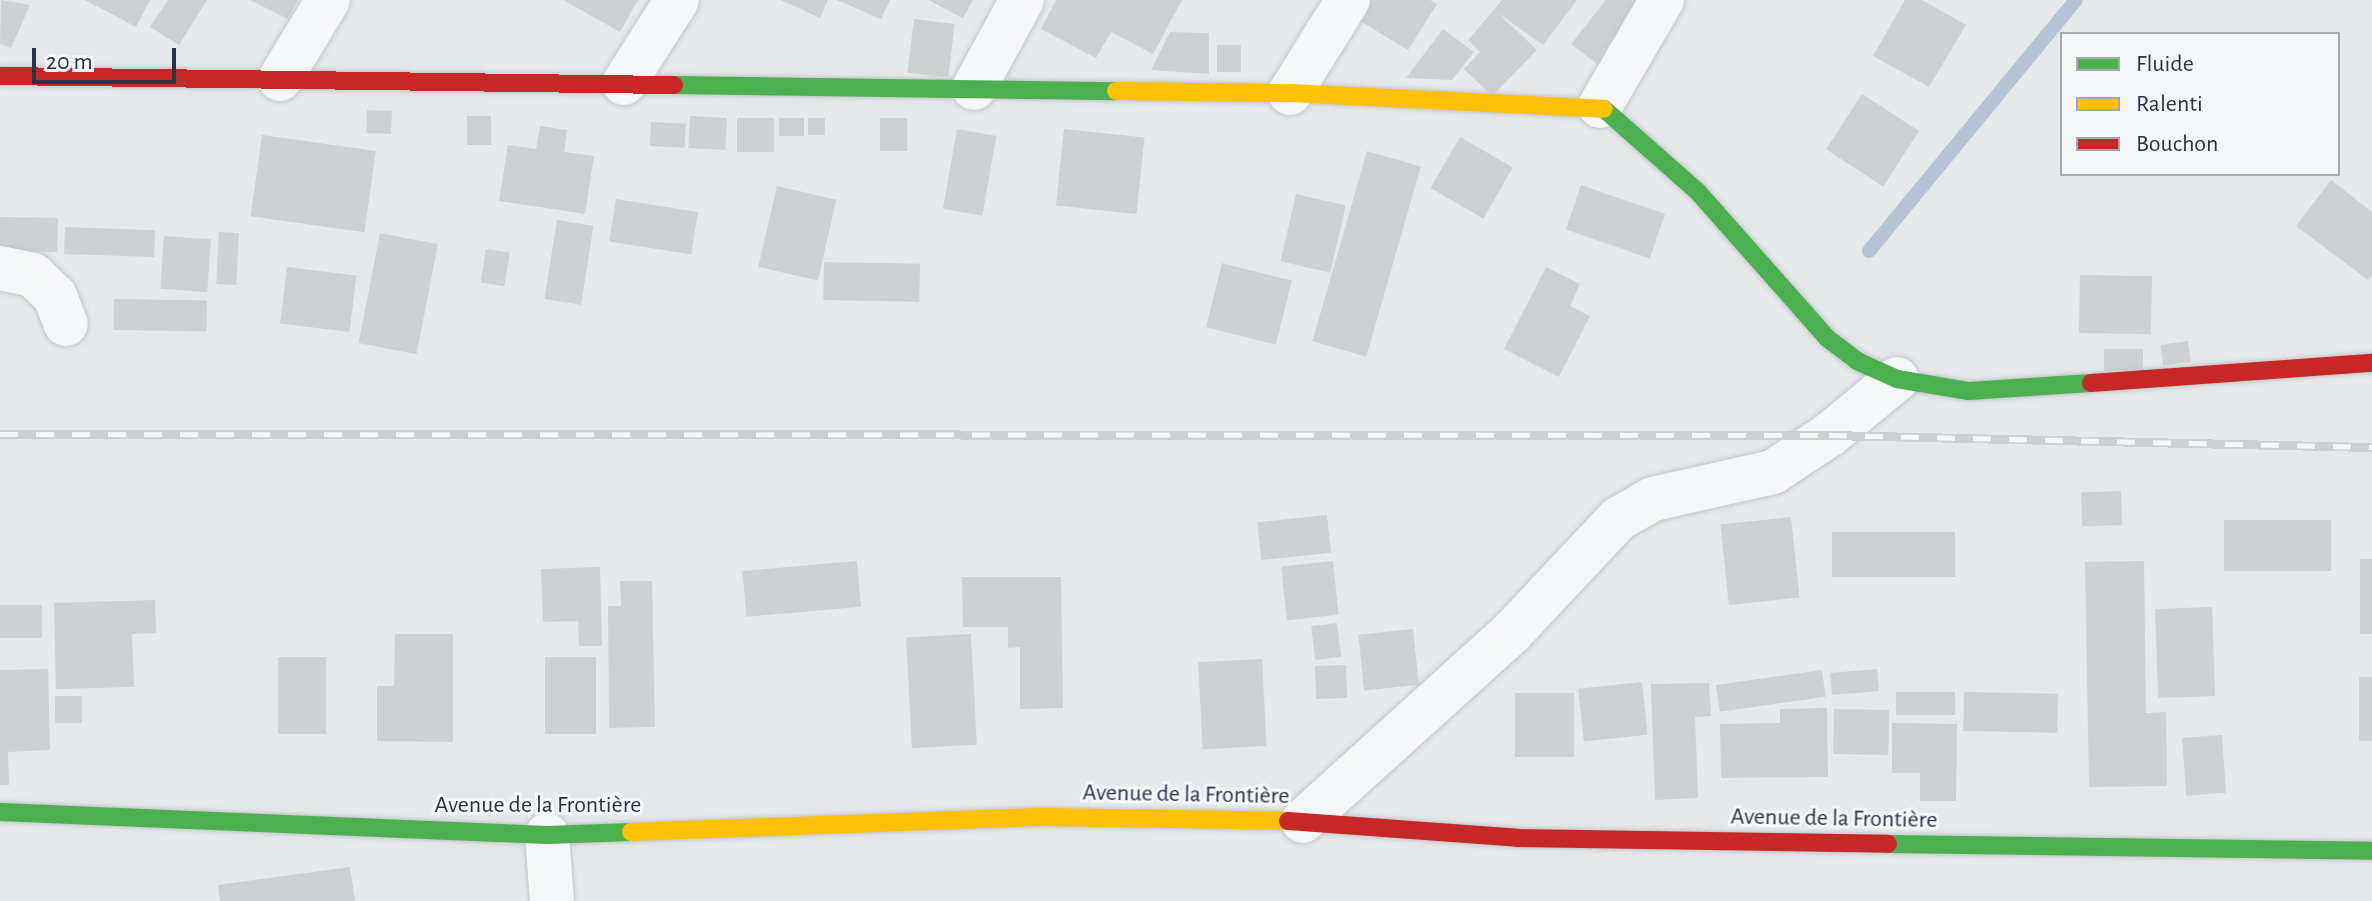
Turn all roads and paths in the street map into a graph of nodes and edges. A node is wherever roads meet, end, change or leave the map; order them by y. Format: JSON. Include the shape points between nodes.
{"nodes":[{"id":1,"x":328,"y":0,"type":"edge"},
{"id":2,"x":677,"y":0,"type":"edge"},
{"id":3,"x":1022,"y":0,"type":"edge"},
{"id":4,"x":1348,"y":0,"type":"edge"},
{"id":5,"x":1662,"y":0,"type":"edge"},
{"id":6,"x":0,"y":76,"type":"edge"},
{"id":7,"x":280,"y":79,"type":"junction"},
{"id":8,"x":624,"y":83,"type":"junction"},
{"id":9,"x":974,"y":88,"type":"junction"},
{"id":10,"x":1290,"y":93,"type":"junction"},
{"id":11,"x":1600,"y":106,"type":"junction"},
{"id":12,"x":0,"y":268,"type":"edge"},
{"id":13,"x":66,"y":324,"type":"dead end"},
{"id":14,"x":2372,"y":363,"type":"edge"},
{"id":15,"x":1897,"y":379,"type":"junction"},
{"id":16,"x":0,"y":812,"type":"edge"},
{"id":17,"x":1303,"y":821,"type":"junction"},
{"id":18,"x":547,"y":835,"type":"junction"},
{"id":19,"x":2372,"y":851,"type":"edge"},
{"id":20,"x":552,"y":901,"type":"edge"}],
"edges":[{"from":1,"to":7,"type":"street"},
{"from":2,"to":8,"type":"street"},
{"from":3,"to":9,"type":"street"},
{"from":4,"to":10,"type":"street"},
{"from":5,"to":11,"type":"street"},
{"from":6,"to":7,"type":"street"},
{"from":7,"to":8,"type":"street"},
{"from":8,"to":9,"type":"street"},
{"from":9,"to":10,"type":"street"},
{"from":10,"to":11,"type":"street"},
{"from":11,"to":15,"type":"street","via":[[1698,192],[1827,338],[1857,361]]},
{"from":12,"to":13,"type":"street","via":[[33,275],[55,296]]},
{"from":14,"to":15,"type":"street","via":[[1969,391]]},
{"from":15,"to":17,"type":"street","via":[[1773,472],[1653,499],[1618,519],[1512,632]]},
{"from":16,"to":18,"type":"street","name":"Avenue de la Frontière"},
{"from":17,"to":18,"type":"street","name":"Avenue de la Frontière","via":[[1044,817]]},
{"from":17,"to":19,"type":"street","name":"Avenue de la Frontière","via":[[1517,838]]},
{"from":18,"to":20,"type":"street"}]}
